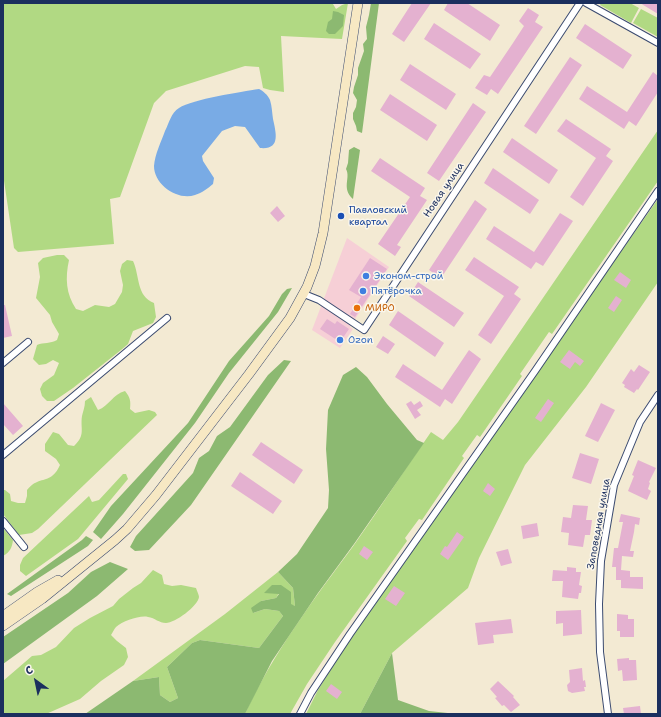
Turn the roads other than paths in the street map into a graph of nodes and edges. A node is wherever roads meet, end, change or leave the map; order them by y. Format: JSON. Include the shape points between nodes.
{"nodes":[{"id":1,"x":358,"y":3,"type":"edge"},
{"id":2,"x":580,"y":3,"type":"edge"},
{"id":3,"x":586,"y":3,"type":"edge"},
{"id":4,"x":658,"y":43,"type":"edge"},
{"id":5,"x":658,"y":191,"type":"edge"},
{"id":6,"x":304,"y":294,"type":"junction"},
{"id":7,"x":167,"y":318,"type":"dead end"},
{"id":8,"x":28,"y":342,"type":"dead end"},
{"id":9,"x":3,"y":363,"type":"edge"},
{"id":10,"x":658,"y":395,"type":"edge"},
{"id":11,"x":3,"y":455,"type":"edge"},
{"id":12,"x":3,"y":521,"type":"edge"},
{"id":13,"x":24,"y":546,"type":"dead end"},
{"id":14,"x":6,"y":616,"type":"edge"},
{"id":15,"x":3,"y":626,"type":"edge"},
{"id":16,"x":300,"y":714,"type":"edge"},
{"id":17,"x":608,"y":714,"type":"edge"}],
"edges":[{"from":1,"to":6,"type":"main road","via":[[323,233],[315,266]]},
{"from":2,"to":6,"type":"street","name":"Новая улица","via":[[364,330],[319,300]]},
{"from":3,"to":4,"type":"street"},
{"from":5,"to":16,"type":"street","via":[[350,634]]},
{"from":6,"to":14,"type":"main road","via":[[290,318],[249,374],[128,528],[80,567],[37,592]]},
{"from":7,"to":11,"type":"street"},
{"from":8,"to":9,"type":"street"},
{"from":10,"to":17,"type":"street","name":"Заповедная улица","via":[[640,422],[614,485],[600,561],[600,652]]},
{"from":12,"to":13,"type":"street"},
{"from":14,"to":15,"type":"main road"}]}
